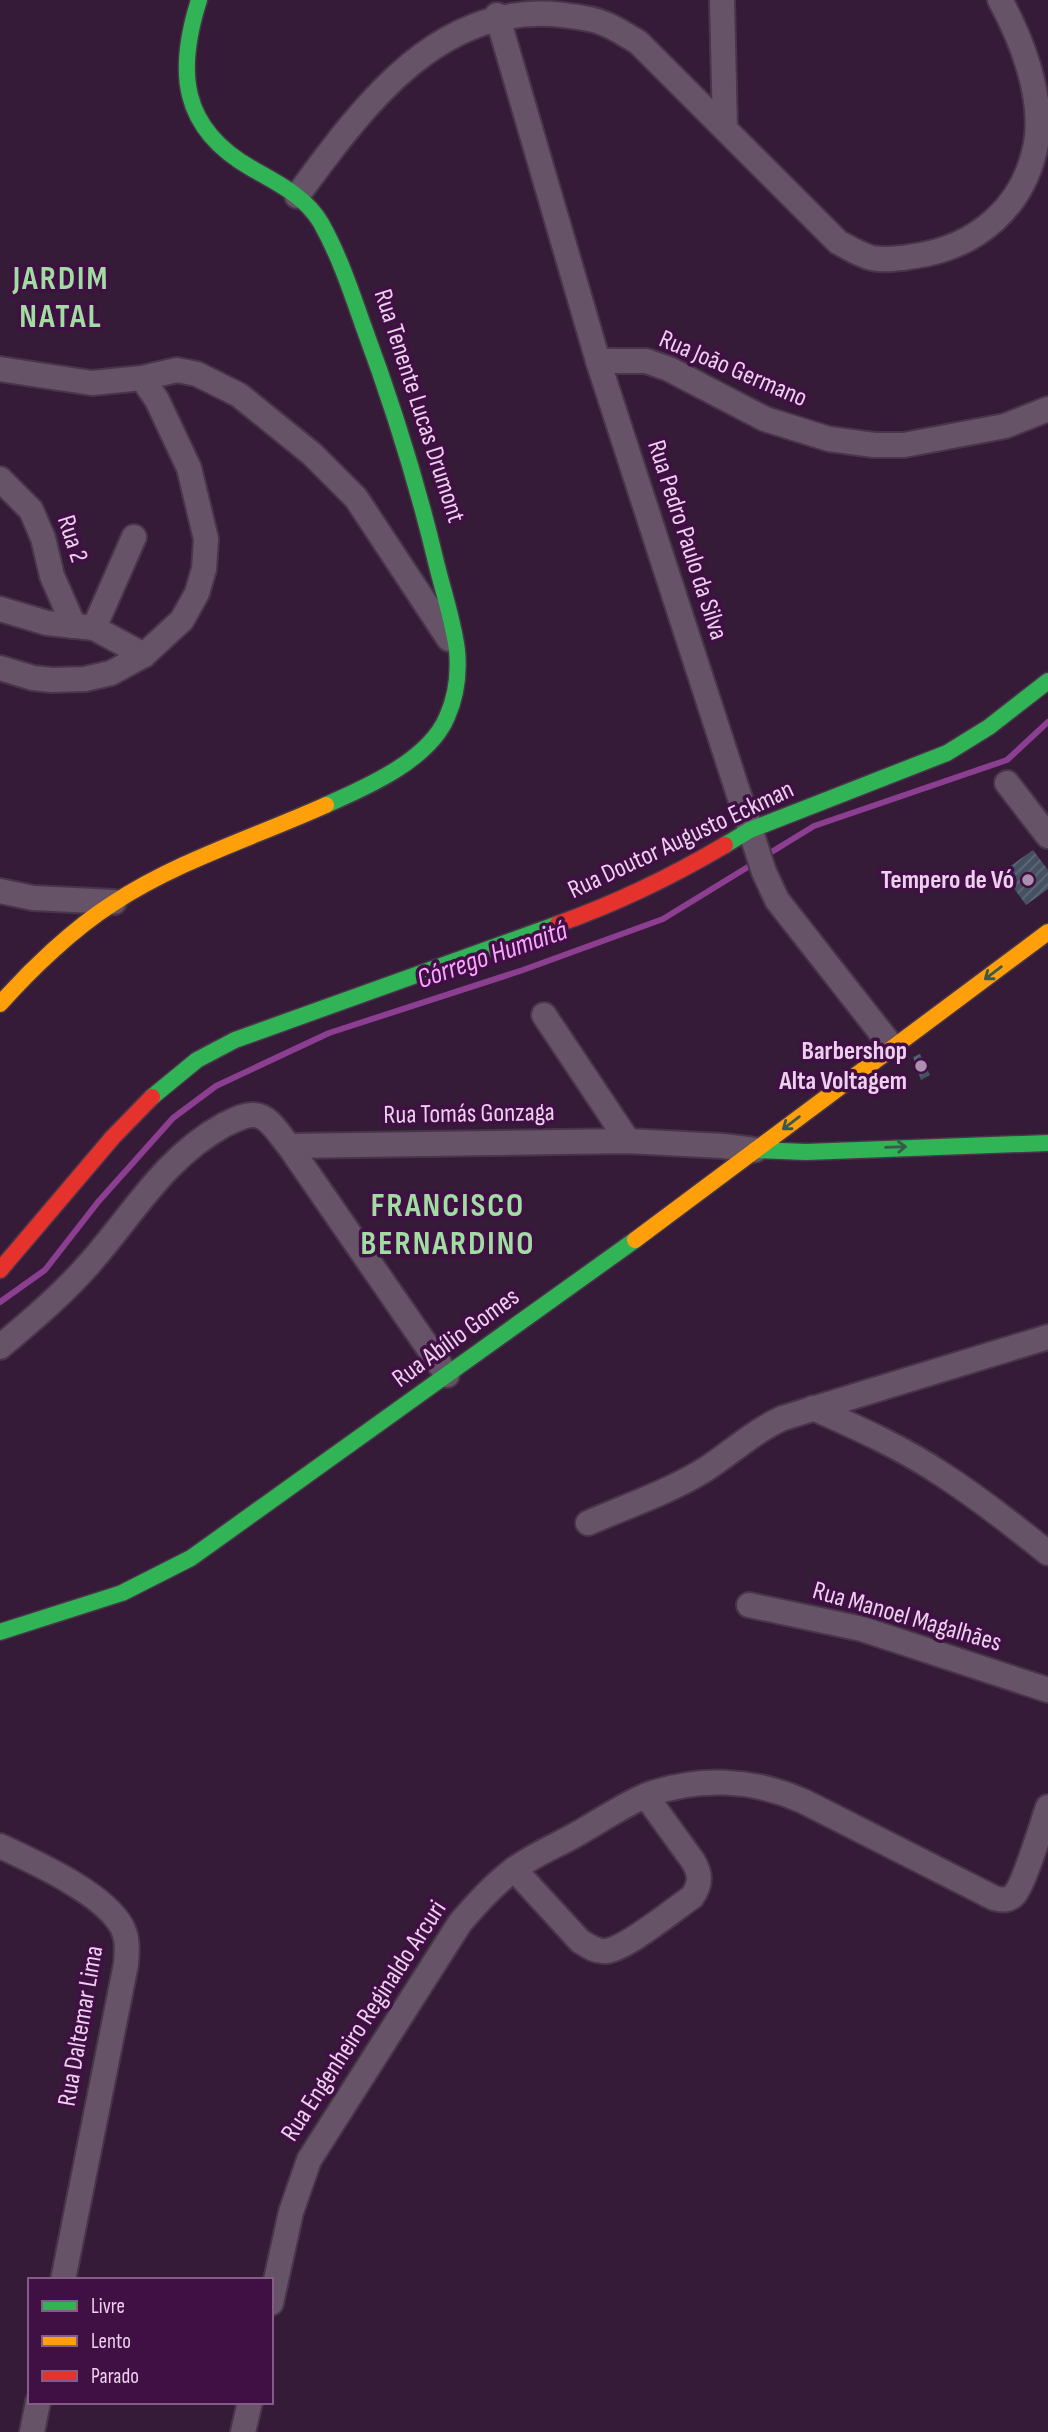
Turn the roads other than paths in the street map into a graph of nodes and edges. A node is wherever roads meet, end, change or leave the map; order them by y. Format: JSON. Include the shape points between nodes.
{"nodes":[{"id":1,"x":199,"y":0,"type":"edge"},
{"id":2,"x":722,"y":0,"type":"edge"},
{"id":3,"x":1000,"y":0,"type":"edge"},
{"id":4,"x":497,"y":15,"type":"junction"},
{"id":5,"x":725,"y":128,"type":"junction"},
{"id":6,"x":297,"y":195,"type":"junction"},
{"id":7,"x":598,"y":361,"type":"junction"},
{"id":8,"x":0,"y":369,"type":"edge"},
{"id":9,"x":142,"y":377,"type":"junction"},
{"id":10,"x":1048,"y":409,"type":"edge"},
{"id":11,"x":0,"y":478,"type":"edge"},
{"id":12,"x":134,"y":537,"type":"dead end"},
{"id":13,"x":0,"y":609,"type":"edge"},
{"id":14,"x":84,"y":627,"type":"junction"},
{"id":15,"x":457,"y":652,"type":"junction"},
{"id":16,"x":144,"y":655,"type":"junction"},
{"id":17,"x":0,"y":668,"type":"edge"},
{"id":18,"x":1048,"y":681,"type":"edge"},
{"id":19,"x":1007,"y":783,"type":"dead end"},
{"id":20,"x":1048,"y":836,"type":"edge"},
{"id":21,"x":753,"y":839,"type":"junction"},
{"id":22,"x":0,"y":891,"type":"edge"},
{"id":23,"x":114,"y":902,"type":"junction"},
{"id":24,"x":1048,"y":932,"type":"edge"},
{"id":25,"x":0,"y":1004,"type":"edge"},
{"id":26,"x":544,"y":1015,"type":"dead end"},
{"id":27,"x":893,"y":1048,"type":"junction"},
{"id":28,"x":839,"y":1130,"type":"dead end"},
{"id":29,"x":628,"y":1141,"type":"junction"},
{"id":30,"x":1048,"y":1143,"type":"edge"},
{"id":31,"x":289,"y":1146,"type":"junction"},
{"id":32,"x":857,"y":1149,"type":"junction"},
{"id":33,"x":755,"y":1150,"type":"junction"},
{"id":34,"x":0,"y":1270,"type":"edge"},
{"id":35,"x":1048,"y":1337,"type":"edge"},
{"id":36,"x":0,"y":1347,"type":"edge"},
{"id":37,"x":447,"y":1375,"type":"junction"},
{"id":38,"x":813,"y":1408,"type":"junction"},
{"id":39,"x":588,"y":1523,"type":"dead end"},
{"id":40,"x":1048,"y":1553,"type":"edge"},
{"id":41,"x":749,"y":1605,"type":"dead end"},
{"id":42,"x":0,"y":1632,"type":"edge"},
{"id":43,"x":1048,"y":1690,"type":"edge"},
{"id":44,"x":646,"y":1796,"type":"junction"},
{"id":45,"x":1048,"y":1807,"type":"edge"},
{"id":46,"x":0,"y":1846,"type":"edge"},
{"id":47,"x":514,"y":1869,"type":"junction"},
{"id":48,"x":63,"y":2278,"type":"edge"},
{"id":49,"x":273,"y":2294,"type":"edge"},
{"id":50,"x":38,"y":2404,"type":"edge"},
{"id":51,"x":250,"y":2404,"type":"edge"},
{"id":52,"x":32,"y":2432,"type":"edge"},
{"id":53,"x":243,"y":2432,"type":"edge"}],
"edges":[{"from":1,"to":6,"type":"street","via":[[192,19],[188,68],[190,97],[200,122],[237,160]]},
{"from":2,"to":5,"type":"street"},
{"from":3,"to":5,"type":"street","via":[[1029,72],[1036,144],[1009,207],[987,228],[955,245],[897,259],[861,255],[838,242]]},
{"from":4,"to":5,"type":"street","via":[[541,11],[603,23],[638,42]]},
{"from":4,"to":6,"type":"street","via":[[453,33],[380,89]]},
{"from":4,"to":7,"type":"street","name":"Rua Pedro Paulo da Silva"},
{"from":6,"to":15,"type":"street","name":"Rua Tenente Lucas Drumont","via":[[313,212],[327,239],[380,366],[433,545]]},
{"from":7,"to":10,"type":"street","name":"Rua João Germano","via":[[646,361],[765,419],[829,439],[874,445],[904,445],[1005,426]]},
{"from":7,"to":21,"type":"street","name":"Rua Pedro Paulo da Silva"},
{"from":8,"to":9,"type":"street","via":[[92,383]]},
{"from":9,"to":15,"type":"street","via":[[177,370],[197,374],[239,395],[312,454],[356,498]]},
{"from":9,"to":16,"type":"street","via":[[189,468],[205,539],[197,593],[182,620]]},
{"from":11,"to":14,"type":"street","name":"Rua 2","via":[[31,510],[52,576]]},
{"from":12,"to":14,"type":"street"},
{"from":13,"to":14,"type":"street","via":[[47,623]]},
{"from":14,"to":16,"type":"street"},
{"from":15,"to":23,"type":"street","name":"Rua Tenente Lucas Drumont","via":[[449,714],[417,754],[363,788]]},
{"from":16,"to":17,"type":"street","via":[[111,673],[85,679],[33,678]]},
{"from":18,"to":21,"type":"street","name":"Rua Doutor Augusto Eckman","via":[[947,753]]},
{"from":19,"to":20,"type":"street"},
{"from":21,"to":27,"type":"street","name":"Rua Pedro Paulo da Silva","via":[[777,900]]},
{"from":21,"to":34,"type":"street","name":"Rua Doutor Augusto Eckman","via":[[613,904],[265,1028],[189,1065],[143,1108]]},
{"from":22,"to":23,"type":"street","via":[[33,898]]},
{"from":23,"to":25,"type":"street","name":"Rua Tenente Lucas Drumont","via":[[41,961]]},
{"from":24,"to":27,"type":"street","name":"Rua Abílio Gomes","one_way":true},
{"from":26,"to":29,"type":"street"},
{"from":27,"to":33,"type":"street","name":"Rua Abílio Gomes","one_way":true,"via":[[829,1103]]},
{"from":28,"to":32,"type":"street"},
{"from":29,"to":31,"type":"street","name":"Rua Tomás Gonzaga"},
{"from":29,"to":33,"type":"street","name":"Rua Tomás Gonzaga"},
{"from":32,"to":30,"type":"street","name":"Rua Tomás Gonzaga","one_way":true},
{"from":31,"to":36,"type":"street","via":[[262,1116],[254,1115],[230,1122],[189,1147],[81,1272]]},
{"from":31,"to":37,"type":"street"},
{"from":32,"to":33,"type":"street","name":"Rua Tomás Gonzaga"},
{"from":33,"to":37,"type":"street","name":"Rua Abílio Gomes"},
{"from":35,"to":38,"type":"street"},
{"from":37,"to":42,"type":"street","name":"Rua Abílio Gomes","via":[[165,1575],[132,1591]]},
{"from":38,"to":39,"type":"street","via":[[762,1428],[683,1481]]},
{"from":38,"to":40,"type":"street","via":[[941,1474]]},
{"from":41,"to":43,"type":"street","name":"Rua Manoel Magalhães","via":[[862,1629]]},
{"from":44,"to":45,"type":"street","name":"Rua Engenheiro Reginaldo Arcuri","via":[[704,1783],[776,1789],[994,1898],[1009,1899],[1019,1888]]},
{"from":44,"to":47,"type":"street","name":"Rua Engenheiro Reginaldo Arcuri"},
{"from":44,"to":47,"type":"street","via":[[694,1861],[699,1880],[692,1897],[627,1942],[604,1951],[592,1949]]},
{"from":46,"to":48,"type":"street","name":"Rua Daltemar Lima","via":[[93,1897],[122,1927],[128,1945]]},
{"from":47,"to":49,"type":"street","name":"Rua Engenheiro Reginaldo Arcuri","via":[[460,1923],[309,2160],[291,2212]]},
{"from":50,"to":52,"type":"street"},
{"from":51,"to":53,"type":"street"}]}
